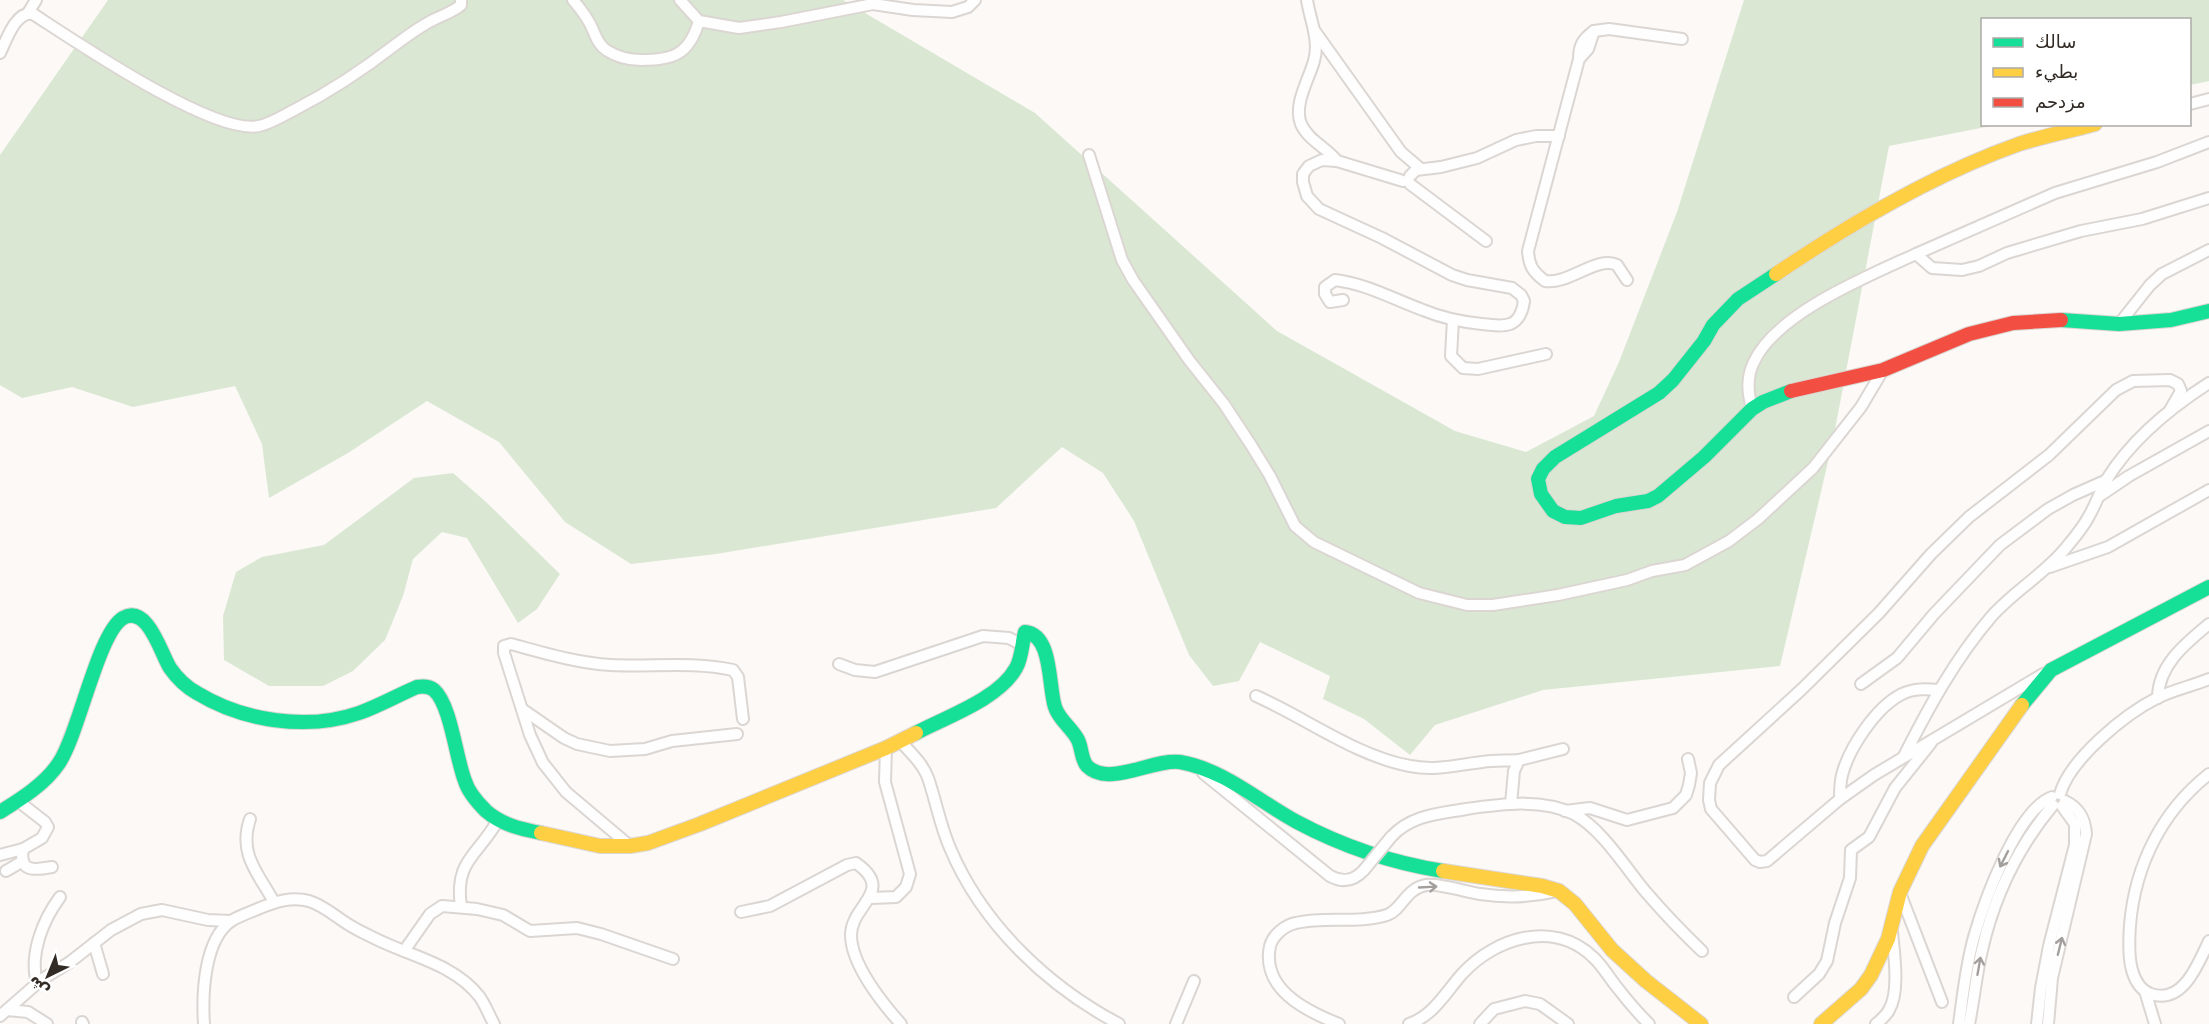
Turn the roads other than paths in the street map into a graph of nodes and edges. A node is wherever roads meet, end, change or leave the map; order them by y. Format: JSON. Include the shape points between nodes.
{"nodes":[{"id":1,"x":36,"y":0,"type":"edge"},
{"id":2,"x":462,"y":0,"type":"edge"},
{"id":3,"x":573,"y":0,"type":"edge"},
{"id":4,"x":680,"y":0,"type":"edge"},
{"id":5,"x":975,"y":0,"type":"edge"},
{"id":6,"x":1307,"y":0,"type":"edge"},
{"id":7,"x":873,"y":2,"type":"edge"},
{"id":8,"x":28,"y":13,"type":"junction"},
{"id":9,"x":699,"y":21,"type":"junction"},
{"id":10,"x":1314,"y":29,"type":"junction"},
{"id":11,"x":1682,"y":39,"type":"dead end"},
{"id":12,"x":0,"y":53,"type":"edge"},
{"id":13,"x":2209,"y":99,"type":"edge"},
{"id":14,"x":2191,"y":104,"type":"edge"},
{"id":15,"x":2088,"y":126,"type":"edge"},
{"id":16,"x":1559,"y":136,"type":"junction"},
{"id":17,"x":2209,"y":142,"type":"edge"},
{"id":18,"x":1089,"y":155,"type":"dead end"},
{"id":19,"x":1338,"y":161,"type":"junction"},
{"id":20,"x":1421,"y":169,"type":"junction"},
{"id":21,"x":1408,"y":181,"type":"junction"},
{"id":22,"x":2209,"y":198,"type":"edge"},
{"id":23,"x":1486,"y":241,"type":"dead end"},
{"id":24,"x":2209,"y":250,"type":"edge"},
{"id":25,"x":1916,"y":254,"type":"junction"},
{"id":26,"x":1627,"y":280,"type":"dead end"},
{"id":27,"x":1343,"y":300,"type":"dead end"},
{"id":28,"x":2209,"y":311,"type":"edge"},
{"id":29,"x":1454,"y":320,"type":"junction"},
{"id":30,"x":2119,"y":324,"type":"junction"},
{"id":31,"x":1546,"y":354,"type":"dead end"},
{"id":32,"x":1883,"y":370,"type":"junction"},
{"id":33,"x":2209,"y":383,"type":"edge"},
{"id":34,"x":1752,"y":409,"type":"junction"},
{"id":35,"x":2170,"y":410,"type":"junction"},
{"id":36,"x":2209,"y":431,"type":"edge"},
{"id":37,"x":2107,"y":480,"type":"junction"},
{"id":38,"x":2209,"y":490,"type":"edge"},
{"id":39,"x":2099,"y":497,"type":"junction"},
{"id":40,"x":2049,"y":567,"type":"junction"},
{"id":41,"x":2209,"y":587,"type":"edge"},
{"id":42,"x":2209,"y":624,"type":"edge"},
{"id":43,"x":1022,"y":645,"type":"junction"},
{"id":44,"x":839,"y":664,"type":"dead end"},
{"id":45,"x":2051,"y":669,"type":"junction"},
{"id":46,"x":2209,"y":679,"type":"edge"},
{"id":47,"x":1861,"y":684,"type":"dead end"},
{"id":48,"x":1939,"y":690,"type":"junction"},
{"id":49,"x":1256,"y":696,"type":"dead end"},
{"id":50,"x":2158,"y":698,"type":"junction"},
{"id":51,"x":522,"y":709,"type":"junction"},
{"id":52,"x":743,"y":718,"type":"dead end"},
{"id":53,"x":738,"y":734,"type":"dead end"},
{"id":54,"x":1936,"y":737,"type":"junction"},
{"id":55,"x":901,"y":741,"type":"junction"},
{"id":56,"x":886,"y":748,"type":"junction"},
{"id":57,"x":1563,"y":749,"type":"dead end"},
{"id":58,"x":1904,"y":756,"type":"junction"},
{"id":59,"x":1689,"y":759,"type":"dead end"},
{"id":60,"x":1519,"y":760,"type":"junction"},
{"id":61,"x":1196,"y":767,"type":"junction"},
{"id":62,"x":2209,"y":774,"type":"edge"},
{"id":63,"x":1840,"y":799,"type":"junction"},
{"id":64,"x":18,"y":801,"type":"junction"},
{"id":65,"x":2058,"y":801,"type":"junction"},
{"id":66,"x":1511,"y":804,"type":"junction"},
{"id":67,"x":1565,"y":811,"type":"junction"},
{"id":68,"x":0,"y":812,"type":"edge"},
{"id":69,"x":250,"y":819,"type":"dead end"},
{"id":70,"x":498,"y":820,"type":"junction"},
{"id":71,"x":2019,"y":832,"type":"junction"},
{"id":72,"x":2029,"y":839,"type":"junction"},
{"id":73,"x":630,"y":846,"type":"junction"},
{"id":74,"x":23,"y":849,"type":"junction"},
{"id":75,"x":0,"y":855,"type":"edge"},
{"id":76,"x":23,"y":861,"type":"junction"},
{"id":77,"x":52,"y":867,"type":"dead end"},
{"id":78,"x":6,"y":871,"type":"dead end"},
{"id":79,"x":1559,"y":891,"type":"junction"},
{"id":80,"x":1900,"y":892,"type":"junction"},
{"id":81,"x":60,"y":897,"type":"dead end"},
{"id":82,"x":871,"y":898,"type":"junction"},
{"id":83,"x":274,"y":902,"type":"junction"},
{"id":84,"x":460,"y":907,"type":"junction"},
{"id":85,"x":1989,"y":907,"type":"junction"},
{"id":86,"x":741,"y":912,"type":"dead end"},
{"id":87,"x":231,"y":921,"type":"junction"},
{"id":88,"x":2060,"y":922,"type":"junction"},
{"id":89,"x":1892,"y":925,"type":"junction"},
{"id":90,"x":2209,"y":941,"type":"edge"},
{"id":91,"x":94,"y":943,"type":"junction"},
{"id":92,"x":404,"y":951,"type":"junction"},
{"id":93,"x":1702,"y":951,"type":"dead end"},
{"id":94,"x":673,"y":959,"type":"dead end"},
{"id":95,"x":103,"y":974,"type":"dead end"},
{"id":96,"x":1194,"y":981,"type":"dead end"},
{"id":97,"x":37,"y":983,"type":"junction"},
{"id":98,"x":2145,"y":992,"type":"junction"},
{"id":99,"x":1794,"y":997,"type":"dead end"},
{"id":100,"x":1942,"y":1002,"type":"dead end"},
{"id":101,"x":4,"y":1013,"type":"edge"},
{"id":102,"x":47,"y":1024,"type":"edge"},
{"id":103,"x":204,"y":1024,"type":"edge"},
{"id":104,"x":494,"y":1024,"type":"edge"},
{"id":105,"x":901,"y":1024,"type":"edge"},
{"id":106,"x":1119,"y":1024,"type":"edge"},
{"id":107,"x":1176,"y":1024,"type":"edge"},
{"id":108,"x":1339,"y":1024,"type":"edge"},
{"id":109,"x":1409,"y":1024,"type":"edge"},
{"id":110,"x":1480,"y":1024,"type":"edge"},
{"id":111,"x":1568,"y":1024,"type":"edge"},
{"id":112,"x":1649,"y":1024,"type":"edge"},
{"id":113,"x":1701,"y":1024,"type":"edge"},
{"id":114,"x":1821,"y":1024,"type":"edge"},
{"id":115,"x":1875,"y":1024,"type":"edge"},
{"id":116,"x":1959,"y":1024,"type":"edge"},
{"id":117,"x":1969,"y":1024,"type":"edge"},
{"id":118,"x":2037,"y":1024,"type":"edge"},
{"id":119,"x":2048,"y":1024,"type":"edge"},
{"id":120,"x":2155,"y":1024,"type":"edge"}],
"edges":[{"from":1,"to":8,"type":"street"},
{"from":2,"to":8,"type":"street","via":[[454,11],[415,30],[332,89],[258,126],[227,123],[190,107]]},
{"from":3,"to":9,"type":"street","via":[[604,49],[627,60],[672,57],[689,45]]},
{"from":4,"to":9,"type":"street"},
{"from":5,"to":7,"type":"street","via":[[952,12]]},
{"from":6,"to":10,"type":"street"},
{"from":7,"to":9,"type":"street","via":[[739,28]]},
{"from":8,"to":12,"type":"street","via":[[18,21]]},
{"from":10,"to":19,"type":"street","via":[[1315,58],[1301,100],[1300,122],[1305,132]]},
{"from":10,"to":20,"type":"street","via":[[1401,152]]},
{"from":11,"to":16,"type":"street","via":[[1609,28],[1594,32],[1588,49],[1579,59]]},
{"from":13,"to":14,"type":"street"},
{"from":15,"to":34,"type":"main road","via":[[2020,144],[1962,168],[1902,198],[1751,290],[1719,319],[1659,393],[1554,457],[1538,479],[1541,494],[1553,511],[1565,517],[1581,518],[1616,506],[1648,501],[1704,457]]},
{"from":16,"to":20,"type":"street","via":[[1516,140],[1477,158]]},
{"from":16,"to":26,"type":"street","via":[[1528,251],[1531,269],[1552,282],[1612,262]]},
{"from":17,"to":25,"type":"street","via":[[2055,193]]},
{"from":18,"to":32,"type":"street","via":[[1127,270],[1224,404],[1270,476],[1295,526],[1314,542],[1419,594],[1467,605],[1493,605],[1558,595],[1685,565],[1729,541],[1813,468],[1862,406]]},
{"from":19,"to":21,"type":"street"},
{"from":19,"to":29,"type":"street","via":[[1317,161],[1303,174],[1307,196],[1320,209],[1452,275],[1512,288],[1523,298],[1521,314],[1511,324]]},
{"from":20,"to":21,"type":"street"},
{"from":21,"to":23,"type":"street"},
{"from":22,"to":25,"type":"street","via":[[2170,212],[2045,241],[1962,270],[1932,268]]},
{"from":24,"to":30,"type":"street","via":[[2162,274]]},
{"from":25,"to":34,"type":"street","via":[[1860,279],[1788,322],[1753,363],[1748,381]]},
{"from":27,"to":29,"type":"street","via":[[1330,302],[1325,287],[1335,280],[1352,282]]},
{"from":28,"to":30,"type":"main road","via":[[2171,320]]},
{"from":29,"to":31,"type":"street","via":[[1451,356],[1463,368],[1478,369]]},
{"from":30,"to":32,"type":"main road","via":[[2069,320],[2013,323],[1969,334]]},
{"from":32,"to":34,"type":"main road","via":[[1793,390]]},
{"from":33,"to":35,"type":"street"},
{"from":35,"to":37,"type":"street","via":[[2123,456]]},
{"from":35,"to":63,"type":"street","via":[[2181,391],[2170,380],[2133,381],[2116,390],[2049,456],[1969,517],[1937,548],[1879,613],[1719,765],[1709,792],[1716,816],[1760,862],[1767,861]]},
{"from":36,"to":39,"type":"street"},
{"from":37,"to":39,"type":"street"},
{"from":37,"to":47,"type":"street","via":[[2048,509],[2000,545],[1897,658]]},
{"from":38,"to":40,"type":"street","via":[[2108,547]]},
{"from":39,"to":40,"type":"street","via":[[2088,518]]},
{"from":40,"to":48,"type":"street","via":[[1992,616]]},
{"from":41,"to":45,"type":"main road"},
{"from":42,"to":50,"type":"street","via":[[2169,664],[2160,681]]},
{"from":43,"to":44,"type":"street","via":[[1009,638],[983,636],[875,672]]},
{"from":43,"to":55,"type":"main road","via":[[1017,667],[1004,684]]},
{"from":43,"to":61,"type":"main road","via":[[1029,630],[1043,646],[1054,707],[1075,736],[1083,759],[1092,770],[1108,773],[1172,761]]},
{"from":45,"to":54,"type":"street"},
{"from":45,"to":80,"type":"main road","via":[[2006,724],[1922,846]]},
{"from":46,"to":50,"type":"street"},
{"from":48,"to":58,"type":"street"},
{"from":48,"to":63,"type":"street","via":[[1903,694],[1878,714],[1861,734],[1845,765]]},
{"from":49,"to":60,"type":"street","via":[[1382,759],[1410,766],[1443,769]]},
{"from":50,"to":65,"type":"street","via":[[2109,730],[2066,777]]},
{"from":51,"to":52,"type":"street","via":[[504,653],[507,644],[600,664],[697,664],[733,670],[738,677]]},
{"from":51,"to":53,"type":"street","via":[[564,738],[610,751]]},
{"from":51,"to":73,"type":"street","via":[[536,750],[553,777]]},
{"from":54,"to":58,"type":"street"},
{"from":54,"to":99,"type":"street","via":[[1896,788],[1869,837],[1851,850],[1850,878],[1827,961]]},
{"from":55,"to":56,"type":"main road"},
{"from":55,"to":106,"type":"street","via":[[928,777],[951,852],[991,918],[1044,974]]},
{"from":56,"to":73,"type":"main road","via":[[700,824]]},
{"from":56,"to":82,"type":"street","via":[[885,782],[910,874],[906,887],[896,897]]},
{"from":57,"to":60,"type":"street"},
{"from":58,"to":63,"type":"street"},
{"from":59,"to":67,"type":"street","via":[[1691,773],[1686,795],[1673,808],[1627,820],[1590,808]]},
{"from":60,"to":66,"type":"street"},
{"from":61,"to":66,"type":"street","bridge":true,"via":[[1337,880],[1359,875],[1404,824],[1419,817]]},
{"from":61,"to":79,"type":"main road","via":[[1228,778],[1297,822],[1362,851],[1412,866]]},
{"from":62,"to":98,"type":"street","via":[[2184,796],[2159,830],[2138,881],[2131,914],[2130,962],[2138,985]]},
{"from":64,"to":68,"type":"main road"},
{"from":64,"to":70,"type":"main road","via":[[60,762],[109,637],[118,621],[135,615],[149,627],[170,667],[189,689],[244,713],[293,721],[328,720],[365,711],[417,687],[434,690],[445,708],[465,783],[485,810]]},
{"from":64,"to":74,"type":"street","via":[[48,827],[42,838]]},
{"from":65,"to":71,"type":"street","via":[[2037,807]]},
{"from":65,"to":72,"type":"street"},
{"from":65,"to":88,"type":"street","via":[[2075,807],[2086,822],[2086,834]]},
{"from":66,"to":67,"type":"street"},
{"from":67,"to":93,"type":"street","via":[[1590,825]]},
{"from":69,"to":83,"type":"street","via":[[247,853]]},
{"from":70,"to":73,"type":"main road","via":[[513,828],[600,846]]},
{"from":70,"to":84,"type":"street","via":[[464,866]]},
{"from":71,"to":72,"type":"street"},
{"from":71,"to":85,"type":"street","one_way":true,"via":[[1999,870]]},
{"from":72,"to":85,"type":"street"},
{"from":74,"to":75,"type":"street"},
{"from":74,"to":76,"type":"street"},
{"from":76,"to":77,"type":"street","via":[[33,870]]},
{"from":76,"to":78,"type":"street"},
{"from":108,"to":79,"type":"street","one_way":true,"via":[[1318,1016],[1274,980],[1269,966],[1271,942],[1286,926],[1381,915],[1393,911],[1414,890],[1429,885],[1500,896]]},
{"from":79,"to":113,"type":"main road","via":[[1586,915],[1612,950]]},
{"from":80,"to":89,"type":"main road"},
{"from":80,"to":100,"type":"street"},
{"from":81,"to":97,"type":"street","via":[[45,923],[36,953]]},
{"from":82,"to":86,"type":"street","via":[[873,886],[869,875],[856,863],[770,906]]},
{"from":82,"to":105,"type":"street","via":[[854,922],[853,945],[857,961],[874,989]]},
{"from":83,"to":87,"type":"street"},
{"from":83,"to":92,"type":"street","via":[[307,900],[363,933]]},
{"from":84,"to":92,"type":"street","via":[[435,909]]},
{"from":84,"to":94,"type":"street","via":[[503,915],[530,931],[577,928]]},
{"from":85,"to":116,"type":"street","via":[[1972,947]]},
{"from":117,"to":85,"type":"street","one_way":true},
{"from":87,"to":91,"type":"street","via":[[148,911]]},
{"from":87,"to":103,"type":"street","via":[[222,929],[210,956]]},
{"from":88,"to":118,"type":"street","via":[[2041,988]]},
{"from":119,"to":88,"type":"street","one_way":true},
{"from":89,"to":114,"type":"main road","via":[[1861,989]]},
{"from":89,"to":115,"type":"street","via":[[1893,1000],[1886,1016]]},
{"from":90,"to":98,"type":"street","via":[[2189,978],[2174,994],[2165,997]]},
{"from":91,"to":95,"type":"street"},
{"from":91,"to":97,"type":"street"},
{"from":92,"to":104,"type":"street","via":[[432,962],[467,984]]},
{"from":96,"to":107,"type":"street"},
{"from":97,"to":101,"type":"street"},
{"from":98,"to":120,"type":"street"},
{"from":101,"to":102,"type":"street","via":[[27,1012]]},
{"from":109,"to":112,"type":"street","via":[[1424,1017],[1489,950],[1510,941],[1545,936],[1573,942],[1589,953]]},
{"from":110,"to":111,"type":"street","via":[[1494,1008],[1525,1000],[1540,1004]]}]}
